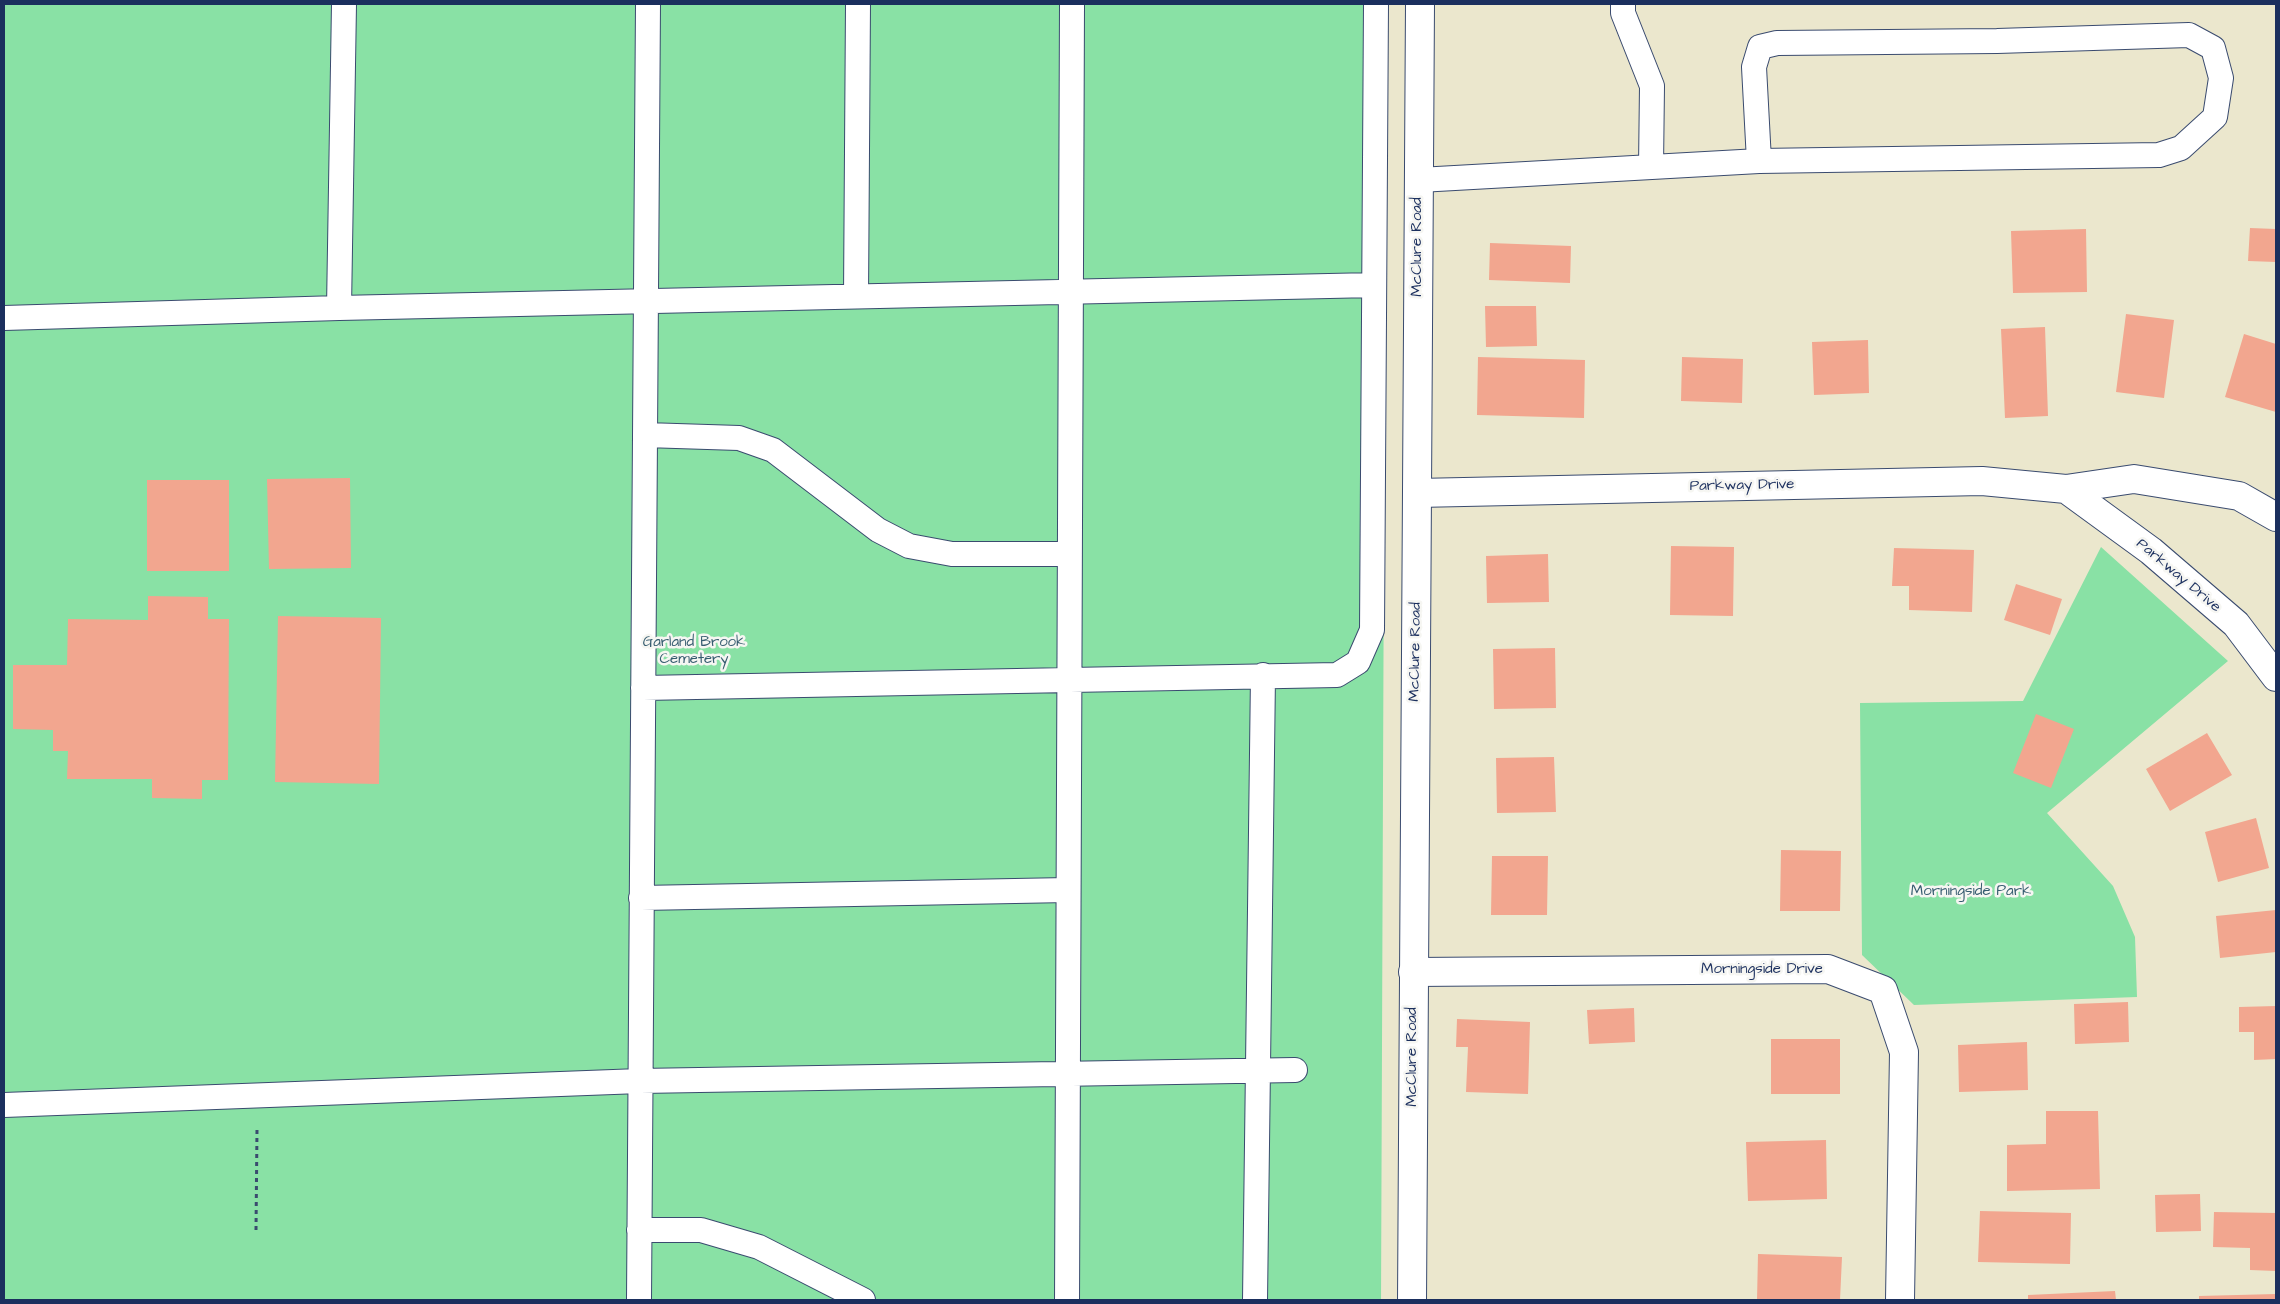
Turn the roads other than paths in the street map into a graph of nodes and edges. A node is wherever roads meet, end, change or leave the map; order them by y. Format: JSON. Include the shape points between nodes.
{"nodes":[{"id":1,"x":344,"y":4,"type":"edge"},
{"id":2,"x":648,"y":4,"type":"edge"},
{"id":3,"x":858,"y":4,"type":"edge"},
{"id":4,"x":1072,"y":4,"type":"edge"},
{"id":5,"x":1376,"y":4,"type":"edge"},
{"id":6,"x":1420,"y":4,"type":"edge"},
{"id":7,"x":1623,"y":4,"type":"edge"},
{"id":8,"x":1759,"y":161,"type":"junction"},
{"id":9,"x":1651,"y":167,"type":"junction"},
{"id":10,"x":1418,"y":180,"type":"junction"},
{"id":11,"x":1374,"y":285,"type":"junction"},
{"id":12,"x":1070,"y":293,"type":"junction"},
{"id":13,"x":856,"y":296,"type":"junction"},
{"id":14,"x":646,"y":302,"type":"junction"},
{"id":15,"x":339,"y":308,"type":"junction"},
{"id":16,"x":4,"y":318,"type":"edge"},
{"id":17,"x":645,"y":435,"type":"junction"},
{"id":18,"x":2066,"y":488,"type":"junction"},
{"id":19,"x":1417,"y":493,"type":"junction"},
{"id":20,"x":2276,"y":517,"type":"edge"},
{"id":21,"x":1069,"y":554,"type":"junction"},
{"id":22,"x":1263,"y":676,"type":"junction"},
{"id":23,"x":2276,"y":677,"type":"edge"},
{"id":24,"x":1068,"y":680,"type":"junction"},
{"id":25,"x":643,"y":688,"type":"junction"},
{"id":26,"x":1068,"y":890,"type":"junction"},
{"id":27,"x":642,"y":898,"type":"junction"},
{"id":28,"x":1413,"y":972,"type":"junction"},
{"id":29,"x":1258,"y":1070,"type":"junction"},
{"id":30,"x":1295,"y":1070,"type":"dead end"},
{"id":31,"x":1068,"y":1074,"type":"junction"},
{"id":32,"x":640,"y":1081,"type":"junction"},
{"id":33,"x":4,"y":1105,"type":"edge"},
{"id":34,"x":639,"y":1230,"type":"junction"},
{"id":35,"x":639,"y":1300,"type":"edge"},
{"id":36,"x":862,"y":1300,"type":"edge"},
{"id":37,"x":1067,"y":1300,"type":"edge"},
{"id":38,"x":1255,"y":1300,"type":"edge"},
{"id":39,"x":1412,"y":1300,"type":"edge"},
{"id":40,"x":1900,"y":1300,"type":"edge"}],
"edges":[{"from":1,"to":15,"type":"lane"},
{"from":2,"to":14,"type":"lane"},
{"from":3,"to":13,"type":"lane"},
{"from":4,"to":12,"type":"lane"},
{"from":5,"to":11,"type":"lane"},
{"from":6,"to":10,"type":"street","name":"McClure Road"},
{"from":7,"to":9,"type":"lane","via":[[1623,13],[1652,86]]},
{"from":8,"to":8,"type":"lane","via":[[2159,155],[2181,148],[2215,117],[2221,78],[2213,48],[2189,35],[1997,41],[1777,42],[1760,47],[1754,67]]},
{"from":8,"to":9,"type":"lane"},
{"from":9,"to":10,"type":"lane"},
{"from":10,"to":19,"type":"street","name":"McClure Road"},
{"from":11,"to":12,"type":"lane"},
{"from":11,"to":22,"type":"lane","via":[[1372,630],[1358,662],[1336,676]]},
{"from":12,"to":13,"type":"lane"},
{"from":12,"to":21,"type":"lane"},
{"from":13,"to":14,"type":"lane"},
{"from":14,"to":15,"type":"lane"},
{"from":14,"to":17,"type":"lane"},
{"from":15,"to":16,"type":"lane"},
{"from":17,"to":21,"type":"lane","via":[[739,438],[773,450],[878,530],[909,546],[952,554]]},
{"from":17,"to":25,"type":"lane"},
{"from":18,"to":19,"type":"street","name":"Parkway Drive","via":[[1982,481]]},
{"from":18,"to":20,"type":"street","name":"Parkway Drive","via":[[2134,479],[2239,496]]},
{"from":18,"to":23,"type":"street","name":"Parkway Drive","via":[[2151,551],[2236,624]]},
{"from":19,"to":28,"type":"street","name":"McClure Road"},
{"from":21,"to":24,"type":"lane"},
{"from":22,"to":24,"type":"lane"},
{"from":22,"to":29,"type":"lane"},
{"from":24,"to":25,"type":"lane"},
{"from":24,"to":26,"type":"lane"},
{"from":25,"to":27,"type":"lane"},
{"from":26,"to":27,"type":"lane"},
{"from":26,"to":31,"type":"lane"},
{"from":27,"to":32,"type":"lane"},
{"from":28,"to":39,"type":"street","name":"McClure Road"},
{"from":28,"to":40,"type":"street","name":"Morningside Drive","via":[[1828,969],[1883,990],[1904,1052]]},
{"from":29,"to":30,"type":"lane"},
{"from":29,"to":31,"type":"lane"},
{"from":29,"to":38,"type":"lane"},
{"from":31,"to":32,"type":"lane"},
{"from":31,"to":37,"type":"lane"},
{"from":32,"to":33,"type":"lane"},
{"from":32,"to":34,"type":"lane"},
{"from":34,"to":35,"type":"lane"},
{"from":34,"to":36,"type":"lane","via":[[701,1230],[759,1247]]}]}
